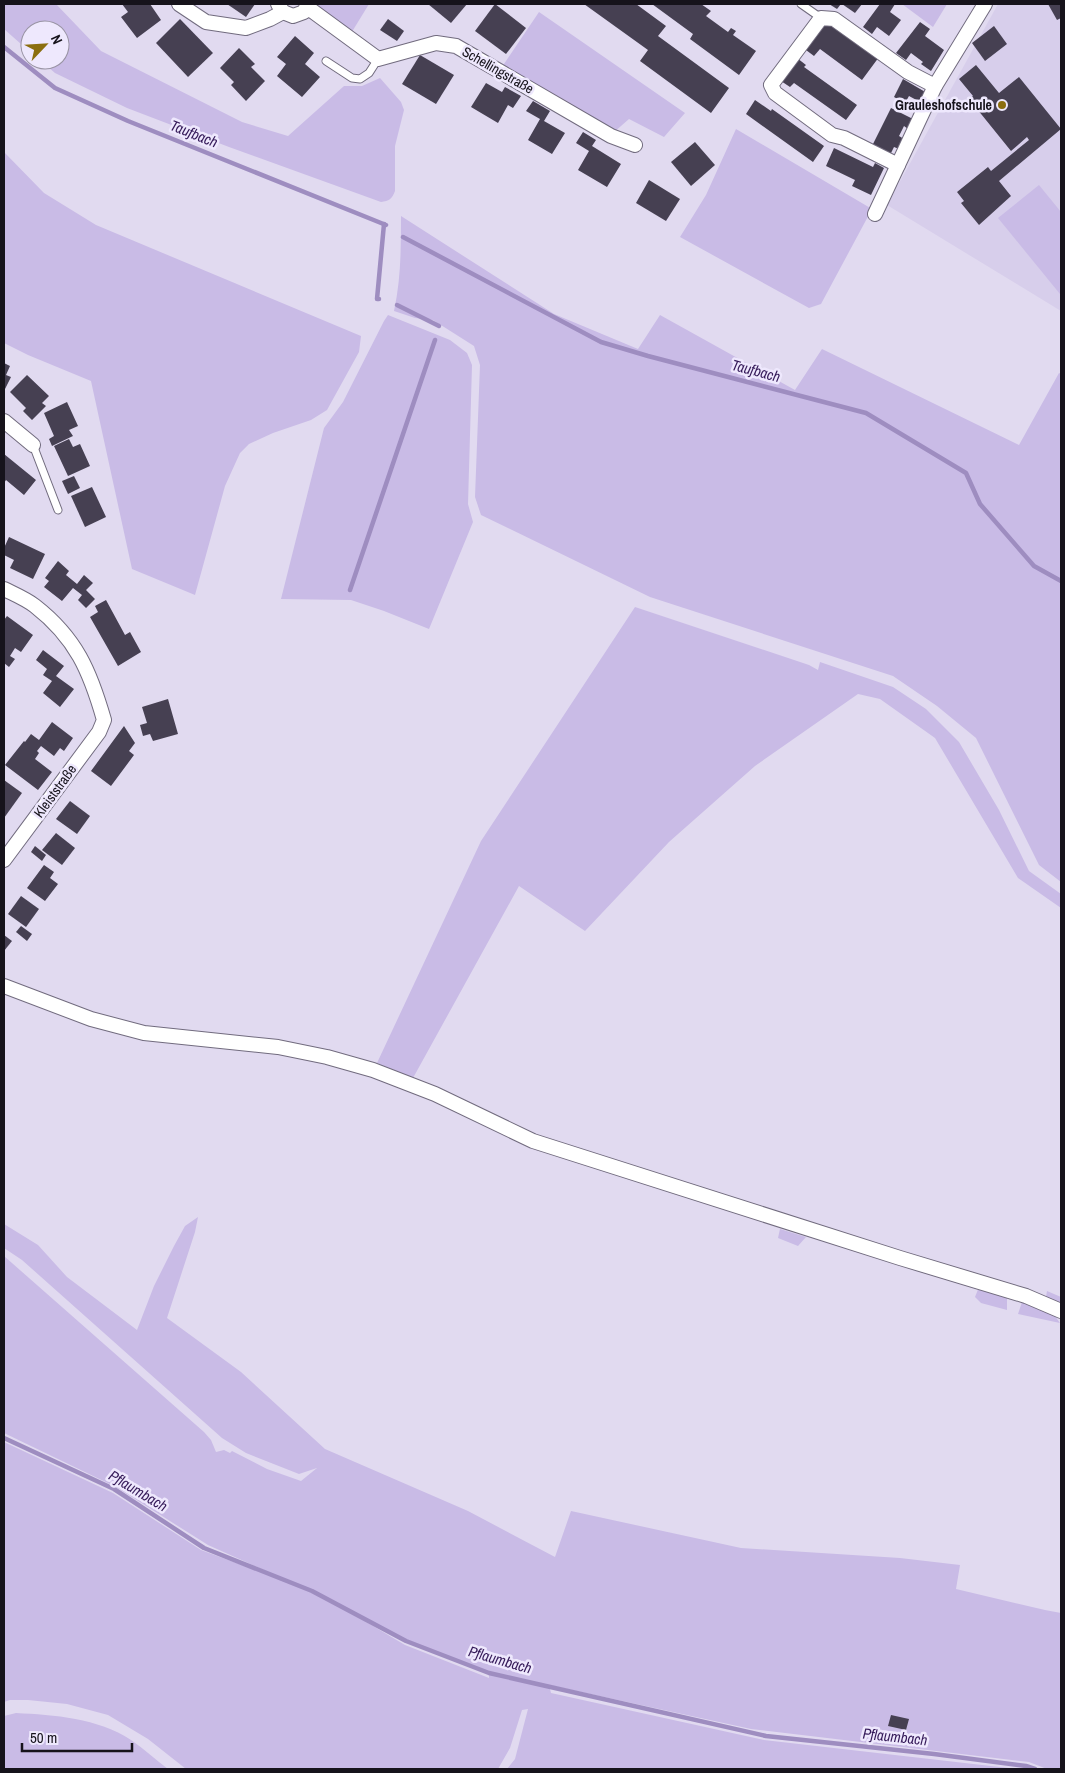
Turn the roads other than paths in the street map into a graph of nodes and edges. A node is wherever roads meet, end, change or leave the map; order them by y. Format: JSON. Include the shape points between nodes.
{"nodes":[{"id":1,"x":179,"y":4,"type":"edge"},
{"id":2,"x":985,"y":4,"type":"edge"},
{"id":3,"x":806,"y":5,"type":"edge"},
{"id":4,"x":308,"y":6,"type":"edge"},
{"id":5,"x":280,"y":8,"type":"edge"},
{"id":6,"x":821,"y":18,"type":"junction"},
{"id":7,"x":378,"y":59,"type":"junction"},
{"id":8,"x":326,"y":61,"type":"dead end"},
{"id":9,"x":935,"y":86,"type":"junction"},
{"id":10,"x":635,"y":145,"type":"dead end"},
{"id":11,"x":898,"y":165,"type":"junction"},
{"id":12,"x":875,"y":214,"type":"dead end"},
{"id":13,"x":4,"y":421,"type":"edge"},
{"id":14,"x":33,"y":445,"type":"joint"},
{"id":15,"x":58,"y":510,"type":"dead end"},
{"id":16,"x":4,"y":589,"type":"edge"},
{"id":17,"x":4,"y":860,"type":"edge"},
{"id":18,"x":4,"y":986,"type":"edge"},
{"id":19,"x":1061,"y":1311,"type":"edge"}],
"edges":[{"from":1,"to":5,"type":"street","via":[[206,22],[246,28],[270,19]]},
{"from":2,"to":9,"type":"street"},
{"from":3,"to":6,"type":"lane"},
{"from":4,"to":5,"type":"street","via":[[293,16]]},
{"from":4,"to":7,"type":"street"},
{"from":6,"to":9,"type":"street","via":[[834,19],[908,72]]},
{"from":6,"to":11,"type":"street","via":[[771,85],[775,93],[832,134]]},
{"from":7,"to":8,"type":"lane","via":[[369,73],[360,79],[352,78]]},
{"from":7,"to":10,"type":"street","name":"Schellingstraße","via":[[436,43],[456,46],[611,136]]},
{"from":9,"to":11,"type":"street"},
{"from":11,"to":12,"type":"street"},
{"from":13,"to":14,"type":"street"},
{"from":14,"to":15,"type":"lane"},
{"from":16,"to":17,"type":"street","name":"Kleiststraße","via":[[34,605],[63,632],[81,657],[104,720],[99,732]]},
{"from":18,"to":19,"type":"street","via":[[91,1019],[144,1033],[278,1047],[374,1070],[435,1094],[533,1141],[1026,1296]]}]}
